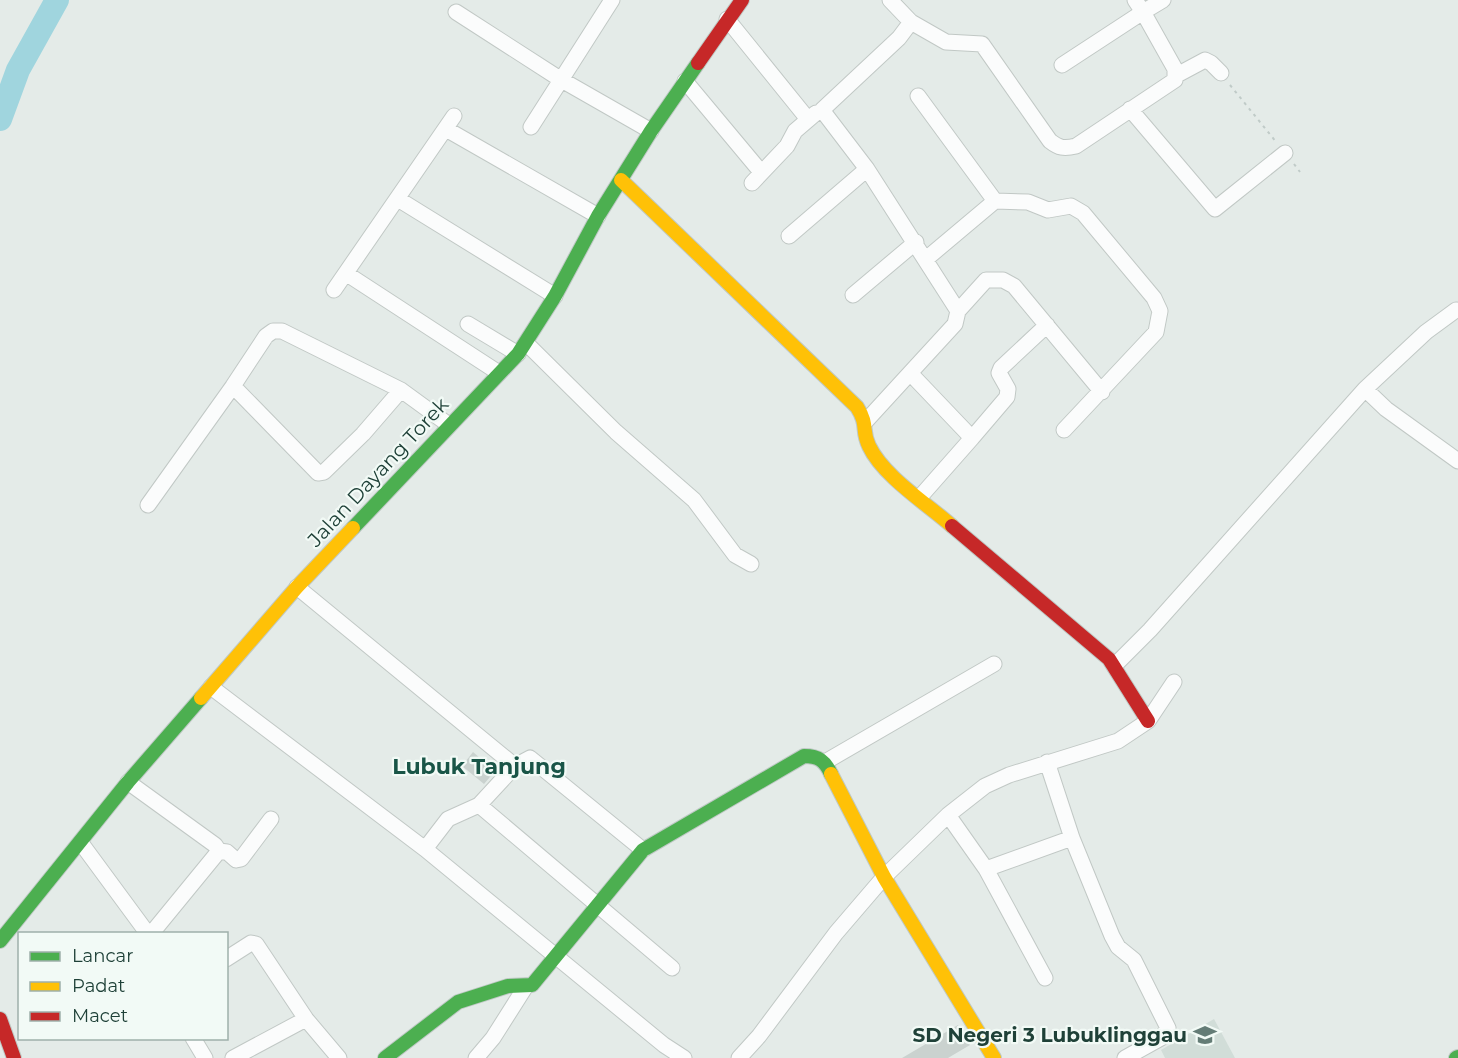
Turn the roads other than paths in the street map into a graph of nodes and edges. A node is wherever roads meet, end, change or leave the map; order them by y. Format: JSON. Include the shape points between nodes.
{"nodes":[{"id":1,"x":612,"y":0,"type":"edge"},
{"id":2,"x":742,"y":0,"type":"edge"},
{"id":3,"x":891,"y":0,"type":"edge"},
{"id":4,"x":1163,"y":0,"type":"edge"},
{"id":5,"x":1139,"y":6,"type":"edge"},
{"id":6,"x":456,"y":12,"type":"dead end"},
{"id":7,"x":727,"y":19,"type":"junction"},
{"id":8,"x":911,"y":22,"type":"junction"},
{"id":9,"x":1062,"y":65,"type":"dead end"},
{"id":10,"x":1221,"y":73,"type":"road end"},
{"id":11,"x":1177,"y":75,"type":"junction"},
{"id":12,"x":560,"y":79,"type":"junction"},
{"id":13,"x":685,"y":81,"type":"junction"},
{"id":14,"x":918,"y":96,"type":"dead end"},
{"id":15,"x":1130,"y":109,"type":"junction"},
{"id":16,"x":822,"y":110,"type":"junction"},
{"id":17,"x":807,"y":118,"type":"junction"},
{"id":18,"x":531,"y":127,"type":"dead end"},
{"id":19,"x":651,"y":131,"type":"junction"},
{"id":20,"x":1285,"y":153,"type":"road end"},
{"id":21,"x":867,"y":169,"type":"junction"},
{"id":22,"x":621,"y":180,"type":"junction"},
{"id":23,"x":398,"y":199,"type":"junction"},
{"id":24,"x":995,"y":201,"type":"junction"},
{"id":25,"x":598,"y":216,"type":"junction"},
{"id":26,"x":789,"y":236,"type":"dead end"},
{"id":27,"x":916,"y":242,"type":"junction"},
{"id":28,"x":926,"y":259,"type":"junction"},
{"id":29,"x":347,"y":274,"type":"junction"},
{"id":30,"x":334,"y":290,"type":"dead end"},
{"id":31,"x":555,"y":296,"type":"junction"},
{"id":32,"x":854,"y":296,"type":"dead end"},
{"id":33,"x":1456,"y":310,"type":"dead end"},
{"id":34,"x":958,"y":311,"type":"junction"},
{"id":35,"x":468,"y":324,"type":"dead end"},
{"id":36,"x":1047,"y":326,"type":"junction"},
{"id":37,"x":522,"y":348,"type":"junction"},
{"id":38,"x":499,"y":373,"type":"junction"},
{"id":39,"x":910,"y":373,"type":"junction"},
{"id":40,"x":233,"y":386,"type":"junction"},
{"id":41,"x":1365,"y":389,"type":"junction"},
{"id":42,"x":401,"y":390,"type":"junction"},
{"id":43,"x":1102,"y":392,"type":"junction"},
{"id":44,"x":866,"y":421,"type":"junction"},
{"id":45,"x":449,"y":425,"type":"junction"},
{"id":46,"x":1064,"y":430,"type":"dead end"},
{"id":47,"x":972,"y":438,"type":"junction"},
{"id":48,"x":1458,"y":461,"type":"edge"},
{"id":49,"x":920,"y":498,"type":"junction"},
{"id":50,"x":148,"y":505,"type":"dead end"},
{"id":51,"x":750,"y":564,"type":"dead end"},
{"id":52,"x":297,"y":587,"type":"junction"},
{"id":53,"x":993,"y":664,"type":"dead end"},
{"id":54,"x":1114,"y":666,"type":"junction"},
{"id":55,"x":1174,"y":682,"type":"dead end"},
{"id":56,"x":212,"y":687,"type":"junction"},
{"id":57,"x":1148,"y":721,"type":"junction"},
{"id":58,"x":825,"y":762,"type":"junction"},
{"id":59,"x":1047,"y":762,"type":"junction"},
{"id":60,"x":515,"y":766,"type":"junction"},
{"id":61,"x":128,"y":782,"type":"junction"},
{"id":62,"x":479,"y":805,"type":"junction"},
{"id":63,"x":948,"y":815,"type":"junction"},
{"id":64,"x":271,"y":819,"type":"dead end"},
{"id":65,"x":1072,"y":838,"type":"junction"},
{"id":66,"x":81,"y":843,"type":"junction"},
{"id":67,"x":424,"y":849,"type":"junction"},
{"id":68,"x":643,"y":850,"type":"junction"},
{"id":69,"x":219,"y":851,"type":"junction"},
{"id":70,"x":986,"y":869,"type":"junction"},
{"id":71,"x":884,"y":877,"type":"junction"},
{"id":72,"x":597,"y":904,"type":"junction"},
{"id":73,"x":149,"y":932,"type":"edge"},
{"id":74,"x":151,"y":932,"type":"edge"},
{"id":75,"x":0,"y":941,"type":"edge"},
{"id":76,"x":556,"y":957,"type":"junction"},
{"id":77,"x":228,"y":958,"type":"edge"},
{"id":78,"x":672,"y":969,"type":"dead end"},
{"id":79,"x":1045,"y":978,"type":"dead end"},
{"id":80,"x":526,"y":986,"type":"junction"},
{"id":81,"x":0,"y":1019,"type":"edge"},
{"id":82,"x":306,"y":1019,"type":"junction"},
{"id":83,"x":194,"y":1040,"type":"edge"},
{"id":84,"x":485,"y":1055,"type":"edge"},
{"id":85,"x":14,"y":1058,"type":"edge"},
{"id":86,"x":205,"y":1058,"type":"edge"},
{"id":87,"x":233,"y":1058,"type":"edge"},
{"id":88,"x":339,"y":1058,"type":"edge"},
{"id":89,"x":385,"y":1058,"type":"edge"},
{"id":90,"x":684,"y":1058,"type":"edge"},
{"id":91,"x":738,"y":1058,"type":"edge"},
{"id":92,"x":994,"y":1058,"type":"edge"},
{"id":93,"x":1125,"y":1058,"type":"edge"}],
"edges":[{"from":1,"to":12,"type":"street"},
{"from":2,"to":7,"type":"street","name":"Jalan Dayang Torek"},
{"from":3,"to":8,"type":"street"},
{"from":4,"to":5,"type":"street"},
{"from":5,"to":9,"type":"street"},
{"from":5,"to":11,"type":"street"},
{"from":6,"to":12,"type":"street"},
{"from":7,"to":13,"type":"street","name":"Jalan Dayang Torek"},
{"from":7,"to":17,"type":"street"},
{"from":8,"to":15,"type":"street","via":[[946,42],[982,44],[1058,147],[1076,146]]},
{"from":8,"to":16,"type":"street"},
{"from":10,"to":11,"type":"street","via":[[1204,60]]},
{"from":11,"to":15,"type":"street"},
{"from":12,"to":18,"type":"street"},
{"from":12,"to":19,"type":"street"},
{"from":13,"to":17,"type":"street","via":[[757,178]]},
{"from":13,"to":19,"type":"street","name":"Jalan Dayang Torek"},
{"from":14,"to":24,"type":"street"},
{"from":15,"to":20,"type":"street","via":[[1215,209]]},
{"from":16,"to":17,"type":"street"},
{"from":16,"to":21,"type":"street"},
{"from":19,"to":22,"type":"street","name":"Jalan Dayang Torek"},
{"from":21,"to":26,"type":"street"},
{"from":21,"to":27,"type":"street"},
{"from":22,"to":25,"type":"street","name":"Jalan Dayang Torek"},
{"from":22,"to":44,"type":"street","via":[[857,406]]},
{"from":23,"to":25,"type":"street","via":[[450,122]]},
{"from":23,"to":29,"type":"street"},
{"from":23,"to":31,"type":"street"},
{"from":24,"to":28,"type":"street"},
{"from":24,"to":43,"type":"street","via":[[1028,202],[1048,210],[1077,208],[1154,298],[1160,311],[1156,332]]},
{"from":25,"to":31,"type":"street","name":"Jalan Dayang Torek"},
{"from":27,"to":28,"type":"street"},
{"from":27,"to":32,"type":"street"},
{"from":28,"to":34,"type":"street"},
{"from":29,"to":30,"type":"street"},
{"from":29,"to":38,"type":"street"},
{"from":31,"to":37,"type":"street","name":"Jalan Dayang Torek"},
{"from":33,"to":41,"type":"street","via":[[1426,332]]},
{"from":34,"to":36,"type":"street","via":[[986,280],[1003,280],[1014,285]]},
{"from":34,"to":39,"type":"street","via":[[955,324]]},
{"from":35,"to":37,"type":"street"},
{"from":36,"to":43,"type":"street"},
{"from":36,"to":47,"type":"street","via":[[1001,368],[1007,397]]},
{"from":37,"to":38,"type":"street","name":"Jalan Dayang Torek"},
{"from":37,"to":51,"type":"street","via":[[694,500],[735,555]]},
{"from":38,"to":45,"type":"street","name":"Jalan Dayang Torek"},
{"from":39,"to":44,"type":"street"},
{"from":39,"to":47,"type":"street"},
{"from":40,"to":42,"type":"street","via":[[267,336],[282,331]]},
{"from":40,"to":42,"type":"street","via":[[318,473],[324,472],[363,434]]},
{"from":40,"to":50,"type":"street"},
{"from":41,"to":48,"type":"street"},
{"from":41,"to":54,"type":"street"},
{"from":42,"to":45,"type":"street"},
{"from":43,"to":46,"type":"street"},
{"from":44,"to":49,"type":"street","via":[[869,447],[887,470]]},
{"from":45,"to":52,"type":"street","name":"Jalan Dayang Torek"},
{"from":47,"to":49,"type":"street"},
{"from":49,"to":54,"type":"street","via":[[1081,632]]},
{"from":52,"to":56,"type":"street","name":"Jalan Dayang Torek"},
{"from":52,"to":60,"type":"street"},
{"from":53,"to":58,"type":"street"},
{"from":54,"to":57,"type":"street"},
{"from":55,"to":57,"type":"street"},
{"from":56,"to":61,"type":"street","name":"Jalan Dayang Torek"},
{"from":56,"to":67,"type":"street"},
{"from":57,"to":59,"type":"street","via":[[1118,741]]},
{"from":58,"to":68,"type":"street","via":[[804,756]]},
{"from":58,"to":71,"type":"street"},
{"from":59,"to":63,"type":"street","via":[[985,786]]},
{"from":59,"to":65,"type":"street"},
{"from":60,"to":62,"type":"street"},
{"from":60,"to":68,"type":"street","via":[[524,759],[535,759]]},
{"from":61,"to":66,"type":"street","name":"Jalan Dayang Torek"},
{"from":61,"to":69,"type":"street"},
{"from":62,"to":67,"type":"street","via":[[448,819]]},
{"from":62,"to":72,"type":"street"},
{"from":63,"to":70,"type":"street"},
{"from":63,"to":71,"type":"street"},
{"from":64,"to":69,"type":"street","via":[[240,860]]},
{"from":65,"to":70,"type":"street"},
{"from":65,"to":93,"type":"street","via":[[1112,936],[1118,947],[1134,960],[1168,1028],[1161,1038]]},
{"from":66,"to":73,"type":"street"},
{"from":66,"to":75,"type":"street","name":"Jalan Dayang Torek"},
{"from":67,"to":76,"type":"street"},
{"from":68,"to":72,"type":"street"},
{"from":69,"to":74,"type":"street"},
{"from":70,"to":79,"type":"street"},
{"from":71,"to":91,"type":"street"},
{"from":71,"to":92,"type":"street"},
{"from":72,"to":76,"type":"street"},
{"from":72,"to":78,"type":"street"},
{"from":76,"to":80,"type":"street","via":[[536,982]]},
{"from":76,"to":90,"type":"street"},
{"from":77,"to":82,"type":"street","via":[[251,943],[256,944]]},
{"from":80,"to":84,"type":"street"},
{"from":80,"to":89,"type":"street","via":[[508,986],[458,1002]]},
{"from":81,"to":85,"type":"street"},
{"from":82,"to":87,"type":"street"},
{"from":82,"to":88,"type":"street"},
{"from":83,"to":86,"type":"street"}]}
